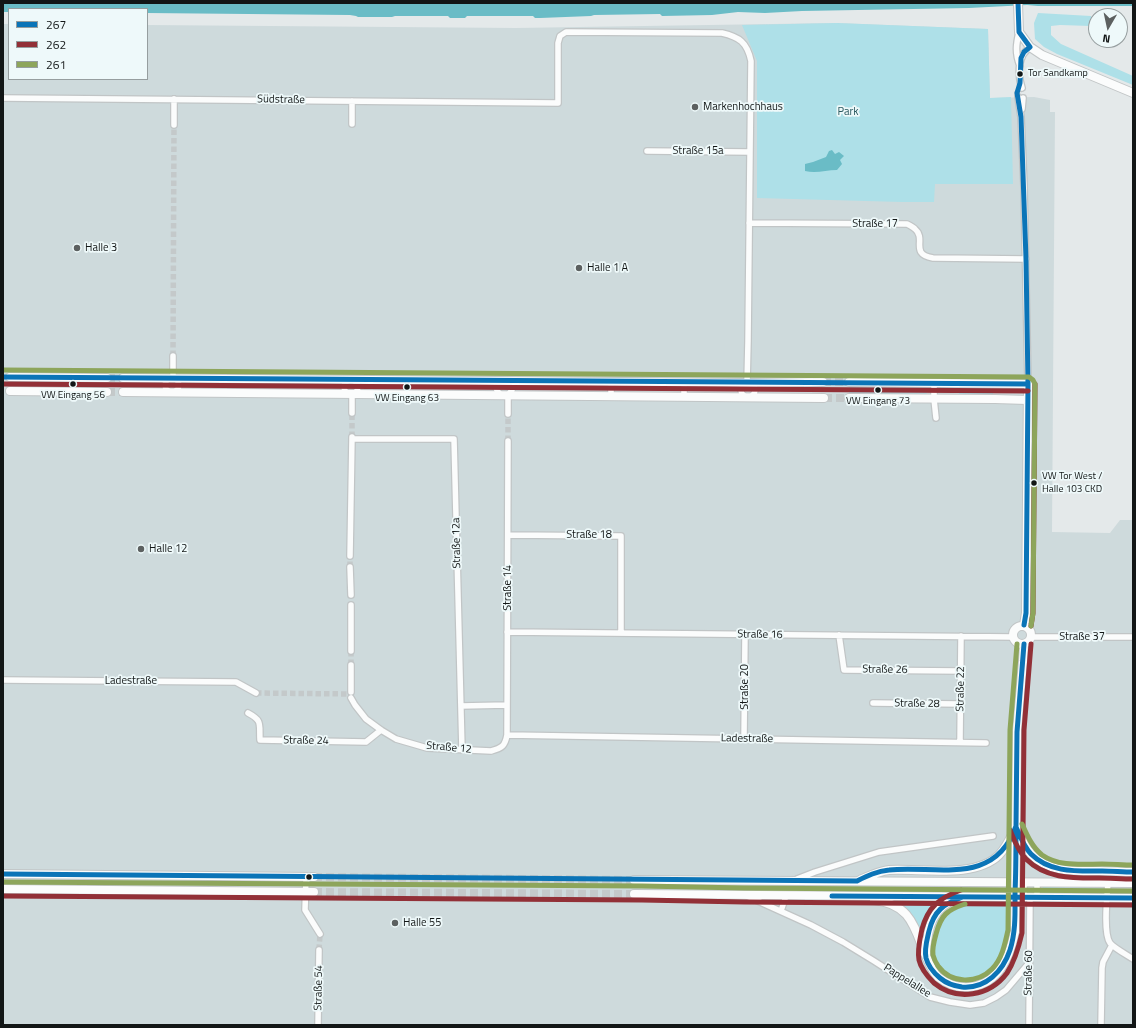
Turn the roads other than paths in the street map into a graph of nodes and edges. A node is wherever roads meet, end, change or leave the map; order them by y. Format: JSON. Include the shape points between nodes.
{"nodes":[{"id":1,"x":1018,"y":3,"type":"edge"},
{"id":2,"x":1019,"y":32,"type":"junction"},
{"id":3,"x":1030,"y":47,"type":"junction"},
{"id":4,"x":1020,"y":66,"type":"junction"},
{"id":5,"x":1020,"y":87,"type":"tunnel mouth"},
{"id":6,"x":1133,"y":93,"type":"edge"},
{"id":7,"x":3,"y":98,"type":"edge"},
{"id":8,"x":1021,"y":98,"type":"tunnel mouth"},
{"id":9,"x":174,"y":100,"type":"junction"},
{"id":10,"x":352,"y":101,"type":"junction"},
{"id":11,"x":352,"y":124,"type":"dead end"},
{"id":12,"x":174,"y":125,"type":"tunnel mouth"},
{"id":13,"x":647,"y":151,"type":"dead end"},
{"id":14,"x":750,"y":152,"type":"junction"},
{"id":15,"x":749,"y":223,"type":"junction"},
{"id":16,"x":1026,"y":259,"type":"junction"},
{"id":17,"x":173,"y":356,"type":"tunnel mouth"},
{"id":18,"x":10,"y":377,"type":"dead end"},
{"id":19,"x":107,"y":378,"type":"tunnel mouth"},
{"id":20,"x":123,"y":378,"type":"tunnel mouth"},
{"id":21,"x":173,"y":378,"type":"junction"},
{"id":22,"x":352,"y":380,"type":"junction"},
{"id":23,"x":504,"y":381,"type":"junction"},
{"id":24,"x":611,"y":382,"type":"junction"},
{"id":25,"x":684,"y":382,"type":"junction"},
{"id":26,"x":823,"y":382,"type":"tunnel mouth"},
{"id":27,"x":849,"y":382,"type":"tunnel mouth"},
{"id":28,"x":747,"y":383,"type":"junction"},
{"id":29,"x":934,"y":383,"type":"junction"},
{"id":30,"x":1028,"y":384,"type":"junction"},
{"id":31,"x":10,"y":391,"type":"dead end"},
{"id":32,"x":107,"y":392,"type":"tunnel mouth"},
{"id":33,"x":123,"y":392,"type":"tunnel mouth"},
{"id":34,"x":172,"y":392,"type":"junction"},
{"id":35,"x":352,"y":394,"type":"junction"},
{"id":36,"x":504,"y":395,"type":"junction"},
{"id":37,"x":611,"y":396,"type":"junction"},
{"id":38,"x":684,"y":396,"type":"junction"},
{"id":39,"x":748,"y":397,"type":"junction"},
{"id":40,"x":824,"y":398,"type":"tunnel mouth"},
{"id":41,"x":849,"y":398,"type":"tunnel mouth"},
{"id":42,"x":934,"y":398,"type":"junction"},
{"id":43,"x":1027,"y":400,"type":"junction"},
{"id":44,"x":352,"y":413,"type":"tunnel mouth"},
{"id":45,"x":508,"y":414,"type":"tunnel mouth"},
{"id":46,"x":936,"y":418,"type":"dead end"},
{"id":47,"x":508,"y":442,"type":"tunnel mouth"},
{"id":48,"x":508,"y":534,"type":"junction"},
{"id":49,"x":350,"y":556,"type":"tunnel mouth"},
{"id":50,"x":350,"y":567,"type":"tunnel mouth"},
{"id":51,"x":351,"y":595,"type":"dead end"},
{"id":52,"x":351,"y":605,"type":"dead end"},
{"id":53,"x":1024,"y":625,"type":"junction"},
{"id":54,"x":507,"y":632,"type":"junction"},
{"id":55,"x":620,"y":633,"type":"junction"},
{"id":56,"x":745,"y":634,"type":"junction"},
{"id":57,"x":839,"y":635,"type":"junction"},
{"id":58,"x":961,"y":636,"type":"junction"},
{"id":59,"x":1013,"y":637,"type":"junction"},
{"id":60,"x":1032,"y":637,"type":"junction"},
{"id":61,"x":1133,"y":637,"type":"edge"},
{"id":62,"x":1024,"y":644,"type":"junction"},
{"id":63,"x":351,"y":651,"type":"tunnel mouth"},
{"id":64,"x":351,"y":665,"type":"tunnel mouth"},
{"id":65,"x":961,"y":671,"type":"junction"},
{"id":66,"x":3,"y":680,"type":"edge"},
{"id":67,"x":256,"y":693,"type":"tunnel mouth"},
{"id":68,"x":873,"y":703,"type":"dead end"},
{"id":69,"x":960,"y":704,"type":"junction"},
{"id":70,"x":507,"y":705,"type":"junction"},
{"id":71,"x":461,"y":706,"type":"junction"},
{"id":72,"x":248,"y":713,"type":"dead end"},
{"id":73,"x":381,"y":730,"type":"junction"},
{"id":74,"x":507,"y":735,"type":"junction"},
{"id":75,"x":744,"y":739,"type":"junction"},
{"id":76,"x":960,"y":742,"type":"junction"},
{"id":77,"x":986,"y":743,"type":"dead end"},
{"id":78,"x":462,"y":750,"type":"junction"},
{"id":79,"x":1016,"y":827,"type":"junction"},
{"id":80,"x":993,"y":836,"type":"dead end"},
{"id":81,"x":1133,"y":872,"type":"edge"},
{"id":82,"x":3,"y":874,"type":"edge"},
{"id":83,"x":172,"y":876,"type":"junction"},
{"id":84,"x":190,"y":876,"type":"junction"},
{"id":85,"x":306,"y":877,"type":"junction"},
{"id":86,"x":314,"y":877,"type":"tunnel mouth"},
{"id":87,"x":793,"y":881,"type":"junction"},
{"id":88,"x":857,"y":881,"type":"junction"},
{"id":89,"x":1024,"y":883,"type":"junction"},
{"id":90,"x":1037,"y":883,"type":"junction"},
{"id":91,"x":1108,"y":883,"type":"junction"},
{"id":92,"x":1133,"y":884,"type":"edge"},
{"id":93,"x":3,"y":889,"type":"edge"},
{"id":94,"x":172,"y":890,"type":"junction"},
{"id":95,"x":190,"y":890,"type":"junction"},
{"id":96,"x":305,"y":892,"type":"junction"},
{"id":97,"x":314,"y":892,"type":"tunnel mouth"},
{"id":98,"x":744,"y":895,"type":"junction"},
{"id":99,"x":786,"y":896,"type":"junction"},
{"id":100,"x":844,"y":896,"type":"junction"},
{"id":101,"x":965,"y":896,"type":"junction"},
{"id":102,"x":1030,"y":897,"type":"junction"},
{"id":103,"x":1107,"y":898,"type":"junction"},
{"id":104,"x":1133,"y":898,"type":"edge"},
{"id":105,"x":781,"y":911,"type":"junction"},
{"id":106,"x":320,"y":934,"type":"tunnel mouth"},
{"id":107,"x":1112,"y":945,"type":"junction"},
{"id":108,"x":320,"y":950,"type":"tunnel mouth"},
{"id":109,"x":926,"y":957,"type":"junction"},
{"id":110,"x":1133,"y":959,"type":"edge"},
{"id":111,"x":1029,"y":963,"type":"junction"},
{"id":112,"x":318,"y":1025,"type":"edge"},
{"id":113,"x":1029,"y":1025,"type":"edge"},
{"id":114,"x":1101,"y":1025,"type":"edge"}],
"edges":[{"from":1,"to":2,"type":"street"},
{"from":2,"to":3,"type":"street"},
{"from":2,"to":4,"type":"street","via":[[1016,57]]},
{"from":3,"to":4,"type":"street","via":[[1024,52]]},
{"from":3,"to":6,"type":"street","via":[[1042,55]]},
{"from":4,"to":5,"type":"street"},
{"from":7,"to":9,"type":"street","name":"Südstraße"},
{"from":8,"to":16,"type":"street"},
{"from":9,"to":10,"type":"street","name":"Südstraße"},
{"from":9,"to":12,"type":"street"},
{"from":10,"to":11,"type":"street"},
{"from":10,"to":14,"type":"street","name":"Südstraße","via":[[558,103],[558,43],[560,36],[566,32],[722,33],[734,36],[748,51]]},
{"from":13,"to":14,"type":"street","name":"Straße 15a"},
{"from":14,"to":15,"type":"street"},
{"from":15,"to":16,"type":"street","name":"Straße 17","via":[[907,224],[920,235],[920,251],[924,256]]},
{"from":15,"to":28,"type":"street"},
{"from":16,"to":30,"type":"street"},
{"from":17,"to":21,"type":"street"},
{"from":18,"to":19,"type":"street"},
{"from":20,"to":21,"type":"street"},
{"from":21,"to":22,"type":"street"},
{"from":21,"to":34,"type":"street","via":[[179,386]]},
{"from":21,"to":34,"type":"street","via":[[165,384],[167,390]]},
{"from":22,"to":23,"type":"street"},
{"from":22,"to":35,"type":"street","via":[[357,382],[359,387],[357,392]]},
{"from":22,"to":35,"type":"street","via":[[347,381],[344,387],[346,392]]},
{"from":23,"to":24,"type":"street"},
{"from":23,"to":36,"type":"street","via":[[512,385],[512,390]]},
{"from":23,"to":36,"type":"street","via":[[497,383],[496,387],[496,390]]},
{"from":24,"to":25,"type":"street"},
{"from":24,"to":37,"type":"street"},
{"from":25,"to":28,"type":"street"},
{"from":25,"to":38,"type":"street"},
{"from":26,"to":28,"type":"street"},
{"from":27,"to":29,"type":"street"},
{"from":28,"to":39,"type":"street","via":[[741,390],[743,395]]},
{"from":28,"to":39,"type":"street","via":[[753,385],[755,390]]},
{"from":29,"to":30,"type":"street"},
{"from":29,"to":42,"type":"street"},
{"from":30,"to":43,"type":"street"},
{"from":31,"to":32,"type":"street"},
{"from":33,"to":34,"type":"street"},
{"from":34,"to":35,"type":"street"},
{"from":35,"to":36,"type":"street"},
{"from":35,"to":44,"type":"street"},
{"from":36,"to":37,"type":"street"},
{"from":36,"to":45,"type":"street"},
{"from":37,"to":38,"type":"street"},
{"from":38,"to":39,"type":"street"},
{"from":39,"to":40,"type":"street"},
{"from":41,"to":42,"type":"street"},
{"from":42,"to":43,"type":"street"},
{"from":42,"to":46,"type":"street"},
{"from":43,"to":53,"type":"street"},
{"from":47,"to":48,"type":"street","name":"Straße 14"},
{"from":48,"to":54,"type":"street","name":"Straße 14"},
{"from":48,"to":55,"type":"street","name":"Straße 18","via":[[621,536]]},
{"from":49,"to":71,"type":"street","name":"Straße 12a","via":[[352,438],[454,439]]},
{"from":50,"to":51,"type":"street"},
{"from":52,"to":63,"type":"street"},
{"from":53,"to":59,"type":"street","via":[[1015,628]]},
{"from":53,"to":60,"type":"street","via":[[1031,631]]},
{"from":54,"to":55,"type":"street","name":"Straße 16"},
{"from":54,"to":70,"type":"street","name":"Straße 14"},
{"from":55,"to":56,"type":"street","name":"Straße 16"},
{"from":56,"to":57,"type":"street","name":"Straße 16"},
{"from":56,"to":75,"type":"street","name":"Straße 20"},
{"from":57,"to":58,"type":"street","name":"Straße 16"},
{"from":57,"to":65,"type":"street","name":"Straße 26","via":[[844,670]]},
{"from":58,"to":59,"type":"street","name":"Straße 16"},
{"from":58,"to":65,"type":"street","name":"Straße 22"},
{"from":59,"to":62,"type":"street","via":[[1018,643]]},
{"from":60,"to":61,"type":"street","name":"Straße 37"},
{"from":60,"to":62,"type":"street"},
{"from":62,"to":79,"type":"street","via":[[1017,730]]},
{"from":64,"to":73,"type":"street","name":"Straße 12","via":[[351,695],[355,705],[366,719]]},
{"from":65,"to":69,"type":"street","name":"Straße 22"},
{"from":66,"to":67,"type":"street","name":"Ladestraße","via":[[236,682]]},
{"from":68,"to":69,"type":"street","name":"Straße 28"},
{"from":69,"to":76,"type":"street","name":"Straße 22"},
{"from":70,"to":71,"type":"street"},
{"from":70,"to":74,"type":"street","name":"Straße 14"},
{"from":71,"to":78,"type":"street","name":"Straße 12a"},
{"from":72,"to":73,"type":"street","name":"Straße 24","via":[[259,721],[260,740],[366,742]]},
{"from":73,"to":78,"type":"street","name":"Straße 12","via":[[396,739],[427,748]]},
{"from":74,"to":75,"type":"street","name":"Ladestraße"},
{"from":74,"to":78,"type":"street","name":"Straße 12","via":[[506,742],[501,748],[491,751]]},
{"from":75,"to":76,"type":"street","name":"Ladestraße"},
{"from":76,"to":77,"type":"street","name":"Ladestraße"},
{"from":79,"to":81,"type":"street","via":[[1032,855],[1056,869]]},
{"from":79,"to":88,"type":"street","via":[[998,856],[978,867],[965,870],[888,870]]},
{"from":79,"to":109,"type":"street","bridge":true,"via":[[1015,931],[1007,958],[999,971],[988,981],[974,987],[956,986],[937,976]]},
{"from":80,"to":87,"type":"street","via":[[879,852]]},
{"from":82,"to":83,"type":"street"},
{"from":83,"to":84,"type":"street"},
{"from":83,"to":94,"type":"street"},
{"from":84,"to":85,"type":"street"},
{"from":84,"to":95,"type":"street"},
{"from":85,"to":86,"type":"street"},
{"from":85,"to":96,"type":"street"},
{"from":87,"to":88,"type":"street"},
{"from":87,"to":98,"type":"street","via":[[638,880],[638,893]]},
{"from":88,"to":89,"type":"street"},
{"from":89,"to":90,"type":"street"},
{"from":89,"to":102,"type":"street"},
{"from":90,"to":91,"type":"street"},
{"from":90,"to":102,"type":"street"},
{"from":91,"to":92,"type":"street"},
{"from":91,"to":103,"type":"street"},
{"from":93,"to":94,"type":"street"},
{"from":94,"to":95,"type":"street"},
{"from":95,"to":96,"type":"street"},
{"from":96,"to":97,"type":"street"},
{"from":96,"to":106,"type":"street","via":[[305,910]]},
{"from":98,"to":99,"type":"street"},
{"from":98,"to":105,"type":"street","name":"Pappelallee"},
{"from":99,"to":100,"type":"street"},
{"from":99,"to":105,"type":"street"},
{"from":100,"to":101,"type":"street"},
{"from":100,"to":109,"type":"street","via":[[882,901],[902,910],[912,921]]},
{"from":101,"to":102,"type":"street"},
{"from":101,"to":109,"type":"street","via":[[946,903],[936,913],[929,929]]},
{"from":102,"to":103,"type":"street"},
{"from":102,"to":111,"type":"street","name":"Straße 60"},
{"from":103,"to":104,"type":"street"},
{"from":103,"to":107,"type":"street","via":[[1106,930]]},
{"from":105,"to":111,"type":"street","name":"Pappelallee","via":[[843,942],[930,997],[950,1002],[984,1003],[1006,990]]},
{"from":107,"to":110,"type":"street"},
{"from":107,"to":114,"type":"street","via":[[1102,968]]},
{"from":108,"to":112,"type":"street","name":"Straße 54"},
{"from":111,"to":113,"type":"street","name":"Straße 60"}]}
